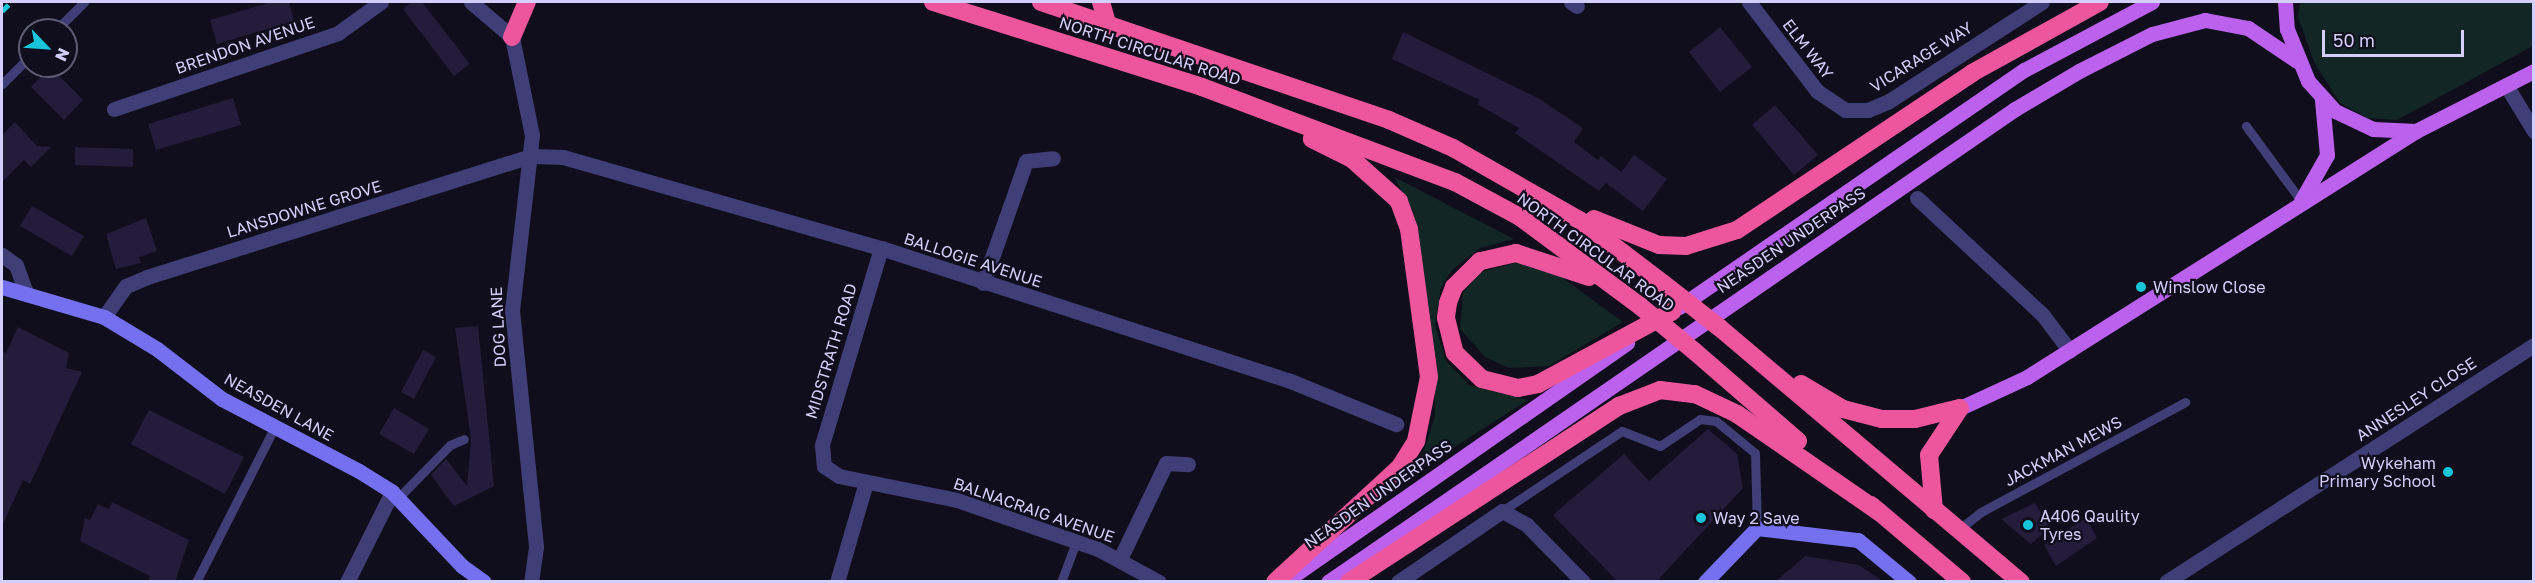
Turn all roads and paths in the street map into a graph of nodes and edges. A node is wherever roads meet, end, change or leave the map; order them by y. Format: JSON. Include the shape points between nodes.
{"nodes":[{"id":1,"x":84,"y":2,"type":"edge"},
{"id":2,"x":381,"y":2,"type":"edge"},
{"id":3,"x":471,"y":2,"type":"edge"},
{"id":4,"x":526,"y":2,"type":"edge"},
{"id":5,"x":933,"y":2,"type":"edge"},
{"id":6,"x":1041,"y":2,"type":"edge"},
{"id":7,"x":1101,"y":2,"type":"edge"},
{"id":8,"x":1749,"y":2,"type":"edge"},
{"id":9,"x":2042,"y":2,"type":"edge"},
{"id":10,"x":2100,"y":2,"type":"edge"},
{"id":11,"x":2152,"y":2,"type":"edge"},
{"id":12,"x":2285,"y":2,"type":"edge"},
{"id":13,"x":68,"y":18,"type":"edge"},
{"id":14,"x":1108,"y":26,"type":"junction"},
{"id":15,"x":512,"y":37,"type":"junction"},
{"id":16,"x":2297,"y":61,"type":"junction"},
{"id":17,"x":18,"y":68,"type":"edge"},
{"id":18,"x":2534,"y":71,"type":"edge"},
{"id":19,"x":2,"y":84,"type":"edge"},
{"id":20,"x":2506,"y":85,"type":"junction"},
{"id":21,"x":1202,"y":87,"type":"junction"},
{"id":22,"x":2322,"y":100,"type":"junction"},
{"id":23,"x":114,"y":109,"type":"dead end"},
{"id":24,"x":1845,"y":110,"type":"joint"},
{"id":25,"x":2246,"y":126,"type":"dead end"},
{"id":26,"x":2416,"y":131,"type":"junction"},
{"id":27,"x":2534,"y":131,"type":"edge"},
{"id":28,"x":531,"y":156,"type":"junction"},
{"id":29,"x":1053,"y":158,"type":"dead end"},
{"id":30,"x":1499,"y":170,"type":"junction"},
{"id":31,"x":1917,"y":198,"type":"dead end"},
{"id":32,"x":2301,"y":201,"type":"junction"},
{"id":33,"x":881,"y":248,"type":"junction"},
{"id":34,"x":2,"y":255,"type":"edge"},
{"id":35,"x":983,"y":283,"type":"junction"},
{"id":36,"x":2,"y":287,"type":"edge"},
{"id":37,"x":25,"y":290,"type":"junction"},
{"id":38,"x":1620,"y":292,"type":"junction"},
{"id":39,"x":1673,"y":311,"type":"junction"},
{"id":40,"x":104,"y":317,"type":"junction"},
{"id":41,"x":2534,"y":345,"type":"edge"},
{"id":42,"x":2070,"y":351,"type":"junction"},
{"id":43,"x":1751,"y":353,"type":"junction"},
{"id":44,"x":2185,"y":402,"type":"dead end"},
{"id":45,"x":1960,"y":408,"type":"junction"},
{"id":46,"x":1396,"y":424,"type":"dead end"},
{"id":47,"x":275,"y":426,"type":"junction"},
{"id":48,"x":464,"y":439,"type":"dead end"},
{"id":49,"x":1188,"y":464,"type":"dead end"},
{"id":50,"x":824,"y":466,"type":"joint"},
{"id":51,"x":866,"y":482,"type":"junction"},
{"id":52,"x":395,"y":495,"type":"junction"},
{"id":53,"x":1934,"y":510,"type":"junction"},
{"id":54,"x":1502,"y":511,"type":"junction"},
{"id":55,"x":1880,"y":512,"type":"junction"},
{"id":56,"x":1757,"y":528,"type":"junction"},
{"id":57,"x":1958,"y":530,"type":"junction"},
{"id":58,"x":1076,"y":542,"type":"junction"},
{"id":59,"x":1120,"y":559,"type":"junction"},
{"id":60,"x":196,"y":582,"type":"edge"},
{"id":61,"x":347,"y":582,"type":"edge"},
{"id":62,"x":484,"y":582,"type":"edge"},
{"id":63,"x":531,"y":582,"type":"edge"},
{"id":64,"x":837,"y":582,"type":"edge"},
{"id":65,"x":1061,"y":582,"type":"edge"},
{"id":66,"x":1159,"y":582,"type":"edge"},
{"id":67,"x":1275,"y":582,"type":"edge"},
{"id":68,"x":1285,"y":582,"type":"edge"},
{"id":69,"x":1328,"y":582,"type":"edge"},
{"id":70,"x":1349,"y":582,"type":"edge"},
{"id":71,"x":1398,"y":582,"type":"edge"},
{"id":72,"x":1583,"y":582,"type":"edge"},
{"id":73,"x":1705,"y":582,"type":"edge"},
{"id":74,"x":1909,"y":582,"type":"edge"},
{"id":75,"x":1962,"y":582,"type":"edge"},
{"id":76,"x":2021,"y":582,"type":"edge"},
{"id":77,"x":2166,"y":582,"type":"edge"}],
"edges":[{"from":1,"to":13,"type":"lane"},
{"from":2,"to":23,"type":"street","name":"BRENDON AVENUE","via":[[338,33]]},
{"from":3,"to":15,"type":"street"},
{"from":4,"to":15,"type":"highway"},
{"from":5,"to":21,"type":"highway","name":"NORTH CIRCULAR ROAD"},
{"from":6,"to":14,"type":"highway","name":"NORTH CIRCULAR ROAD"},
{"from":7,"to":14,"type":"highway"},
{"from":8,"to":24,"type":"street","name":"ELM WAY","via":[[1817,91]]},
{"from":9,"to":24,"type":"street","name":"VICARAGE WAY","via":[[1889,101],[1868,110]]},
{"from":10,"to":30,"type":"highway","via":[[2025,39],[1765,213],[1710,241],[1686,246],[1639,240]]},
{"from":11,"to":39,"type":"main road","name":"NEASDEN UNDERPASS","via":[[2025,70]]},
{"from":12,"to":16,"type":"main road"},
{"from":14,"to":30,"type":"highway","name":"NORTH CIRCULAR ROAD","via":[[1389,120]]},
{"from":15,"to":28,"type":"street","name":"DOG LANE","via":[[512,57],[530,118]]},
{"from":16,"to":22,"type":"main road"},
{"from":16,"to":69,"type":"main road","name":"NEASDEN UNDERPASS","via":[[2248,28],[2205,20],[2152,34],[2088,66],[2015,109]]},
{"from":17,"to":19,"type":"lane"},
{"from":18,"to":20,"type":"main road"},
{"from":20,"to":26,"type":"main road"},
{"from":20,"to":27,"type":"street"},
{"from":21,"to":38,"type":"highway","name":"NORTH CIRCULAR ROAD","via":[[1455,182],[1520,217]]},
{"from":21,"to":67,"type":"highway","via":[[1352,159],[1399,201],[1408,229],[1429,377],[1416,441],[1373,494]]},
{"from":22,"to":26,"type":"main road","via":[[2361,126]]},
{"from":22,"to":32,"type":"main road","via":[[2327,155]]},
{"from":25,"to":32,"type":"lane"},
{"from":26,"to":32,"type":"main road","via":[[2391,152]]},
{"from":28,"to":33,"type":"street","name":"BALLOGIE AVENUE","via":[[563,157],[651,180]]},
{"from":28,"to":40,"type":"street","name":"LANSDOWNE GROVE","via":[[147,277],[126,286]]},
{"from":28,"to":63,"type":"street","name":"DOG LANE","via":[[512,310],[536,547]]},
{"from":29,"to":35,"type":"street","via":[[1026,161]]},
{"from":30,"to":43,"type":"highway","name":"NORTH CIRCULAR ROAD","bridge":true,"via":[[1581,221]]},
{"from":31,"to":42,"type":"street","via":[[2042,314]]},
{"from":32,"to":42,"type":"main road"},
{"from":33,"to":35,"type":"street","name":"BALLOGIE AVENUE"},
{"from":33,"to":50,"type":"street","name":"MIDSTRATH ROAD","via":[[822,446]]},
{"from":34,"to":37,"type":"street","via":[[16,266]]},
{"from":35,"to":46,"type":"street","name":"BALLOGIE AVENUE","via":[[1288,380]]},
{"from":36,"to":37,"type":"main road","name":"NEASDEN LANE"},
{"from":37,"to":40,"type":"main road","name":"NEASDEN LANE"},
{"from":38,"to":39,"type":"highway","via":[[1538,257],[1498,254],[1480,261],[1454,287],[1446,318],[1448,336],[1467,369],[1482,379],[1518,388],[1564,373]]},
{"from":38,"to":55,"type":"highway","name":"NORTH CIRCULAR ROAD","bridge":true},
{"from":39,"to":68,"type":"main road","name":"NEASDEN UNDERPASS"},
{"from":40,"to":47,"type":"main road","name":"NEASDEN LANE","via":[[222,399]]},
{"from":41,"to":77,"type":"street","name":"ANNESLEY CLOSE"},
{"from":42,"to":45,"type":"main road"},
{"from":43,"to":45,"type":"highway","via":[[1862,416],[1906,420]]},
{"from":43,"to":53,"type":"highway","name":"NORTH CIRCULAR ROAD"},
{"from":44,"to":57,"type":"lane","name":"JACKMAN MEWS","via":[[1981,512]]},
{"from":45,"to":53,"type":"highway","via":[[1929,455]]},
{"from":47,"to":52,"type":"main road","name":"NEASDEN LANE"},
{"from":47,"to":60,"type":"lane"},
{"from":48,"to":52,"type":"lane","via":[[450,445]]},
{"from":49,"to":59,"type":"street","via":[[1166,463]]},
{"from":50,"to":51,"type":"street","name":"BALNACRAIG AVENUE"},
{"from":51,"to":58,"type":"street","name":"BALNACRAIG AVENUE","via":[[957,500]]},
{"from":51,"to":64,"type":"street"},
{"from":52,"to":61,"type":"street"},
{"from":52,"to":62,"type":"main road","name":"NEASDEN LANE","via":[[462,566]]},
{"from":53,"to":57,"type":"highway","name":"NORTH CIRCULAR ROAD"},
{"from":54,"to":56,"type":"lane","via":[[1622,430],[1660,446],[1700,419],[1716,421],[1750,445],[1759,495]]},
{"from":54,"to":71,"type":"street"},
{"from":54,"to":72,"type":"street","via":[[1527,525]]},
{"from":55,"to":70,"type":"highway","via":[[1737,414],[1695,394],[1660,390],[1619,406]]},
{"from":55,"to":75,"type":"highway","name":"NORTH CIRCULAR ROAD"},
{"from":56,"to":73,"type":"main road"},
{"from":56,"to":74,"type":"main road","via":[[1858,540]]},
{"from":57,"to":76,"type":"highway","name":"NORTH CIRCULAR ROAD"},
{"from":58,"to":59,"type":"street","name":"BALNACRAIG AVENUE"},
{"from":58,"to":65,"type":"lane"},
{"from":59,"to":66,"type":"street","name":"BALNACRAIG AVENUE"}]}
